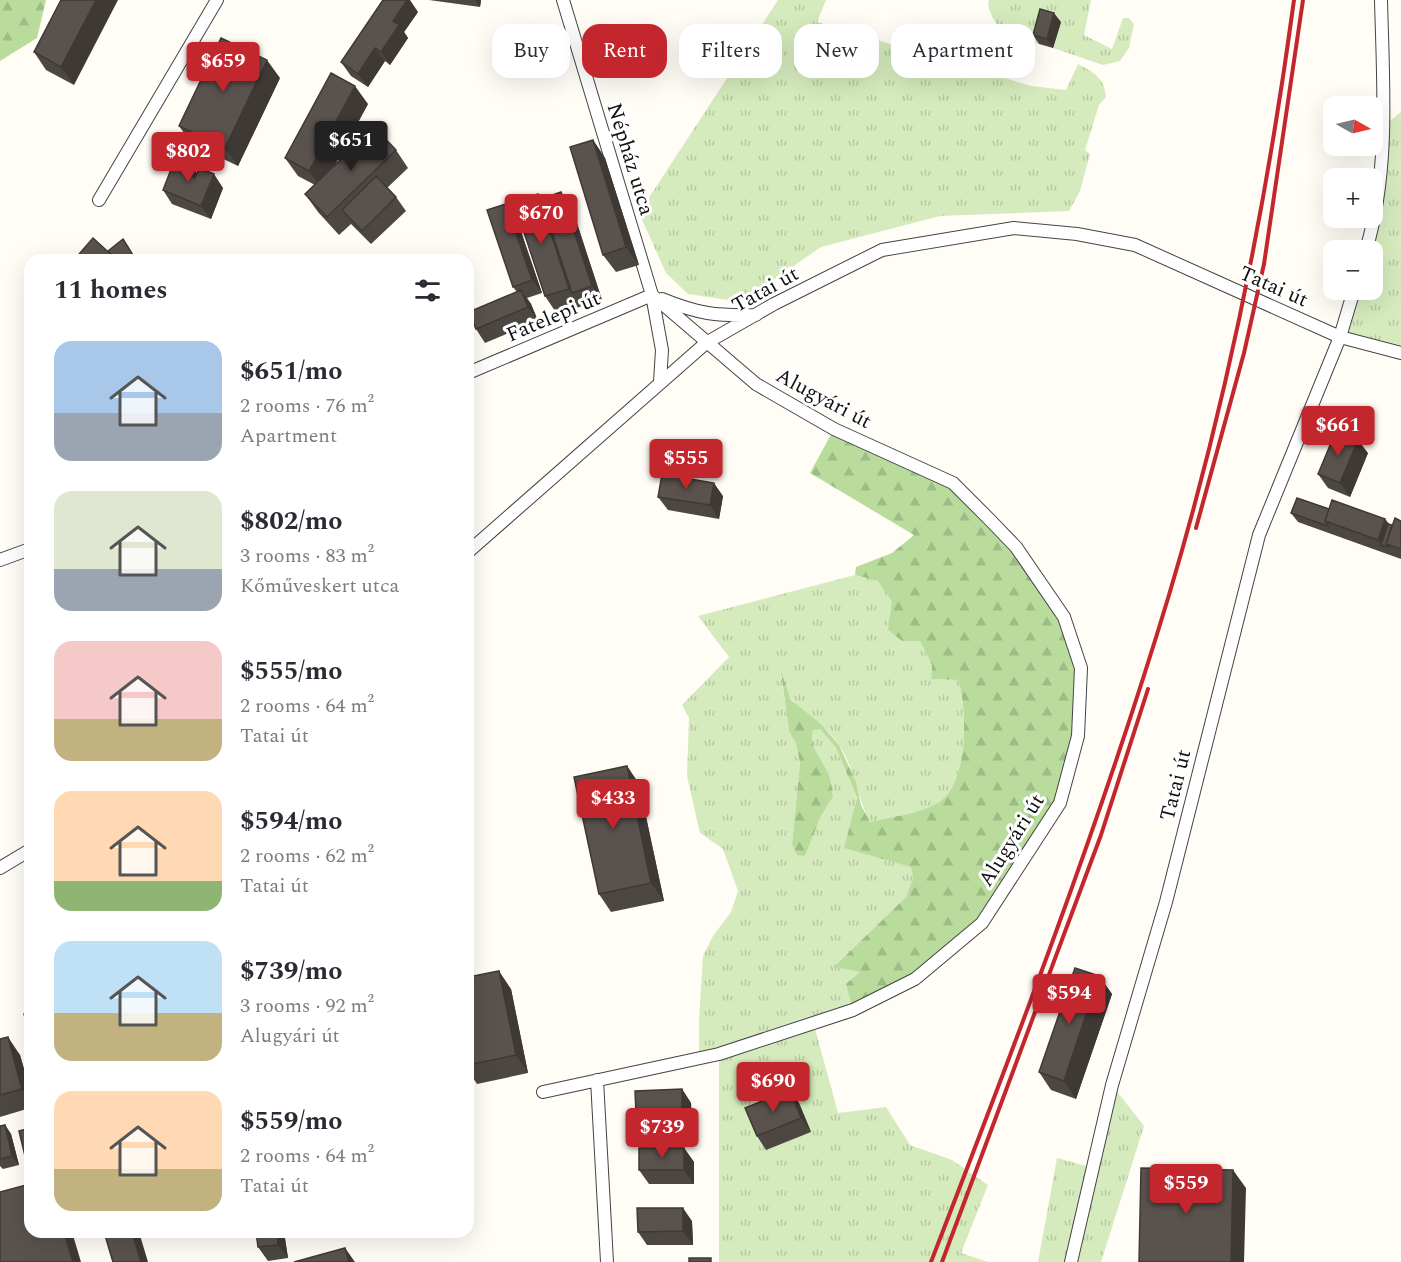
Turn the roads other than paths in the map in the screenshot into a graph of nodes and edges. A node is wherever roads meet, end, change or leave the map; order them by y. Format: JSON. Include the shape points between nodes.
{"nodes":[{"id":1,"x":217,"y":0,"type":"edge"},
{"id":2,"x":562,"y":0,"type":"edge"},
{"id":3,"x":1381,"y":0,"type":"edge"},
{"id":4,"x":99,"y":200,"type":"dead end"},
{"id":5,"x":1368,"y":240,"type":"edge"},
{"id":6,"x":652,"y":295,"type":"junction"},
{"id":7,"x":1351,"y":300,"type":"edge"},
{"id":8,"x":758,"y":314,"type":"junction"},
{"id":9,"x":1340,"y":337,"type":"junction"},
{"id":10,"x":706,"y":343,"type":"junction"},
{"id":11,"x":1401,"y":353,"type":"edge"},
{"id":12,"x":474,"y":370,"type":"edge"},
{"id":13,"x":660,"y":382,"type":"junction"},
{"id":14,"x":474,"y":547,"type":"edge"},
{"id":15,"x":24,"y":551,"type":"edge"},
{"id":16,"x":0,"y":560,"type":"edge"},
{"id":17,"x":24,"y":853,"type":"edge"},
{"id":18,"x":0,"y":867,"type":"edge"},
{"id":19,"x":597,"y":1080,"type":"junction"},
{"id":20,"x":543,"y":1092,"type":"dead end"},
{"id":21,"x":607,"y":1262,"type":"edge"},
{"id":22,"x":1071,"y":1262,"type":"edge"}],
"edges":[{"from":1,"to":4,"type":"street"},
{"from":2,"to":6,"type":"street","name":"Népház utca"},
{"from":3,"to":5,"type":"street","via":[[1381,170]]},
{"from":6,"to":8,"type":"street","via":[[697,313]]},
{"from":6,"to":10,"type":"street"},
{"from":6,"to":12,"type":"street","name":"Fatelepi út"},
{"from":6,"to":13,"type":"street","name":"Népház utca","via":[[662,350]]},
{"from":7,"to":9,"type":"street"},
{"from":8,"to":9,"type":"street","name":"Tatai út","via":[[882,250],[1014,228],[1135,245]]},
{"from":8,"to":10,"type":"street","name":"Tatai út"},
{"from":9,"to":11,"type":"street"},
{"from":9,"to":22,"type":"street","name":"Tatai út","via":[[1258,535],[1166,902],[1112,1085]]},
{"from":10,"to":13,"type":"street","name":"Tatai út"},
{"from":10,"to":19,"type":"street","name":"Alugyári út","via":[[756,384],[803,412],[953,483],[1016,547],[1064,617],[1081,668],[1078,736],[1060,803],[982,923],[915,979],[853,1010],[800,1029],[719,1054]]},
{"from":13,"to":14,"type":"street","name":"Tatai út","via":[[642,402]]},
{"from":15,"to":16,"type":"street"},
{"from":17,"to":18,"type":"street"},
{"from":19,"to":20,"type":"street","name":"Alugyári út"},
{"from":19,"to":21,"type":"street"}]}
